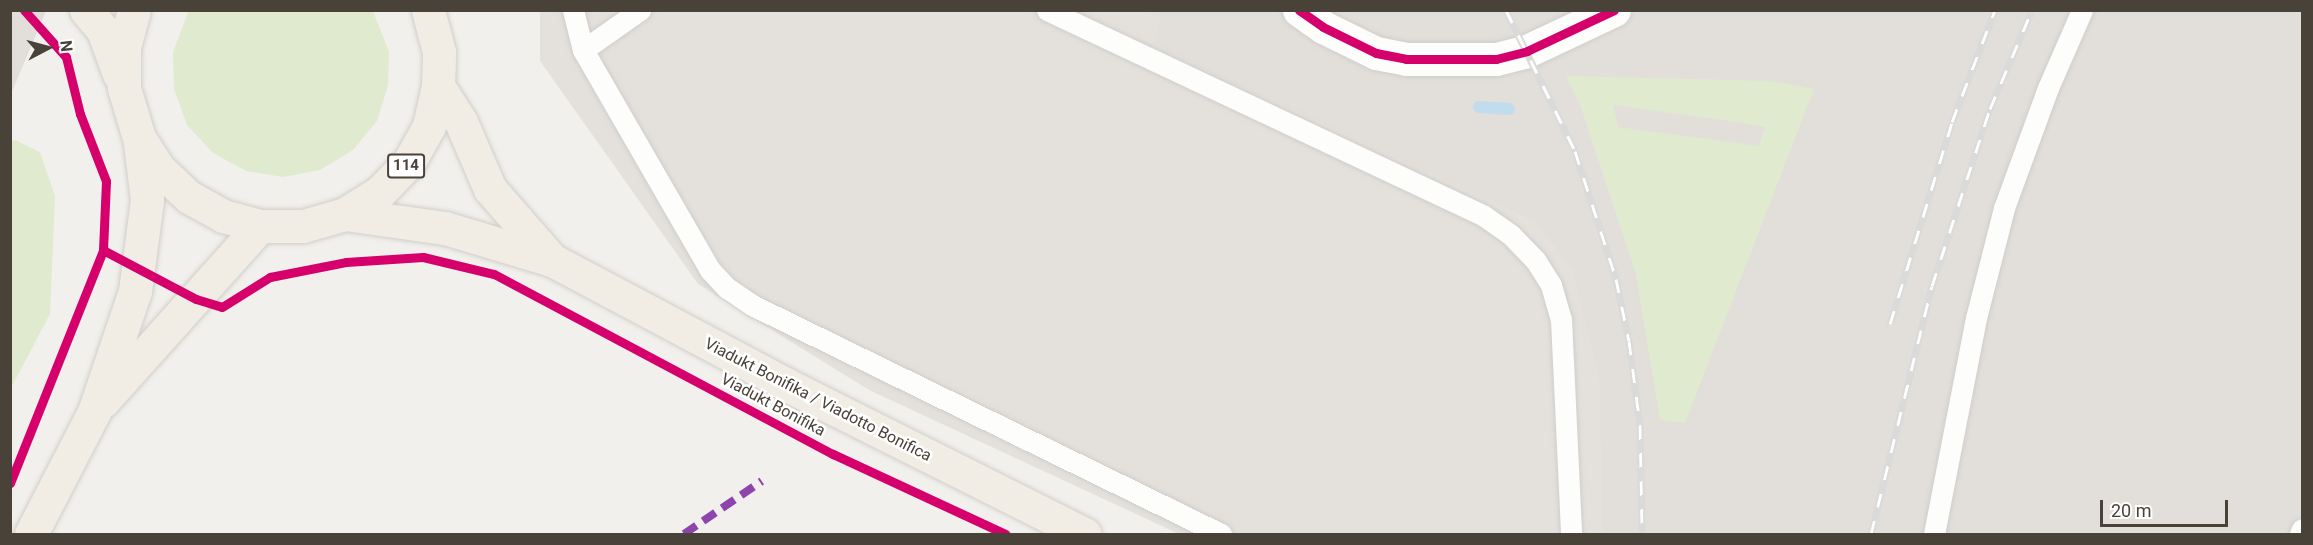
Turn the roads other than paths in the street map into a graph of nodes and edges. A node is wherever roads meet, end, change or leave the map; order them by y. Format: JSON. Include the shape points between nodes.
{"nodes":[{"id":1,"x":86,"y":10,"type":"edge"},
{"id":2,"x":134,"y":10,"type":"edge"},
{"id":3,"x":428,"y":10,"type":"edge"},
{"id":4,"x":573,"y":10,"type":"edge"},
{"id":5,"x":640,"y":10,"type":"edge"},
{"id":6,"x":1047,"y":10,"type":"edge"},
{"id":7,"x":1299,"y":10,"type":"edge"},
{"id":8,"x":1614,"y":10,"type":"edge"},
{"id":9,"x":2082,"y":10,"type":"edge"},
{"id":10,"x":583,"y":50,"type":"junction"},
{"id":11,"x":438,"y":86,"type":"junction"},
{"id":12,"x":124,"y":88,"type":"junction"},
{"id":13,"x":139,"y":138,"type":"junction"},
{"id":14,"x":345,"y":214,"type":"junction"},
{"id":15,"x":260,"y":226,"type":"junction"},
{"id":16,"x":552,"y":260,"type":"junction"},
{"id":17,"x":94,"y":412,"type":"junction"},
{"id":18,"x":2302,"y":529,"type":"edge"},
{"id":19,"x":31,"y":534,"type":"edge"},
{"id":20,"x":1085,"y":534,"type":"edge"},
{"id":21,"x":1221,"y":534,"type":"edge"},
{"id":22,"x":1571,"y":534,"type":"edge"},
{"id":23,"x":1934,"y":534,"type":"edge"},
{"id":24,"x":2300,"y":534,"type":"edge"}],
"edges":[{"from":1,"to":12,"type":"main road","number":"114","via":[[103,30]]},
{"from":2,"to":12,"type":"main road","number":"114","via":[[124,48]]},
{"from":3,"to":11,"type":"main road","number":"114","via":[[439,52]]},
{"from":4,"to":10,"type":"lane"},
{"from":5,"to":10,"type":"lane"},
{"from":6,"to":22,"type":"lane","via":[[1484,216],[1511,235],[1536,261],[1551,285],[1561,319]]},
{"from":7,"to":8,"type":"street","via":[[1323,27],[1376,53],[1464,59],[1496,58],[1527,51]]},
{"from":9,"to":23,"type":"lane","via":[[2048,88],[2004,208],[1976,318]]},
{"from":10,"to":21,"type":"lane","via":[[710,270],[728,288],[752,305]]},
{"from":11,"to":14,"type":"main road","number":"114","via":[[429,126],[409,162],[380,192]]},
{"from":11,"to":16,"type":"main road","number":"114","via":[[461,122],[490,189]]},
{"from":12,"to":13,"type":"main road","number":"114"},
{"from":13,"to":15,"type":"main road","number":"114","via":[[160,170],[189,197],[223,216]]},
{"from":13,"to":17,"type":"main road","number":"114","via":[[147,200],[139,270]]},
{"from":14,"to":15,"type":"main road","number":"114","via":[[303,226]]},
{"from":14,"to":16,"type":"main road","number":"114","via":[[445,228]]},
{"from":15,"to":17,"type":"main road","number":"114"},
{"from":16,"to":20,"type":"main road","name":"Viadukt Bonifika / Viadotto Bonifica","number":"114","via":[[795,389]]},
{"from":17,"to":19,"type":"main road","number":"114"},
{"from":18,"to":24,"type":"lane"}]}
